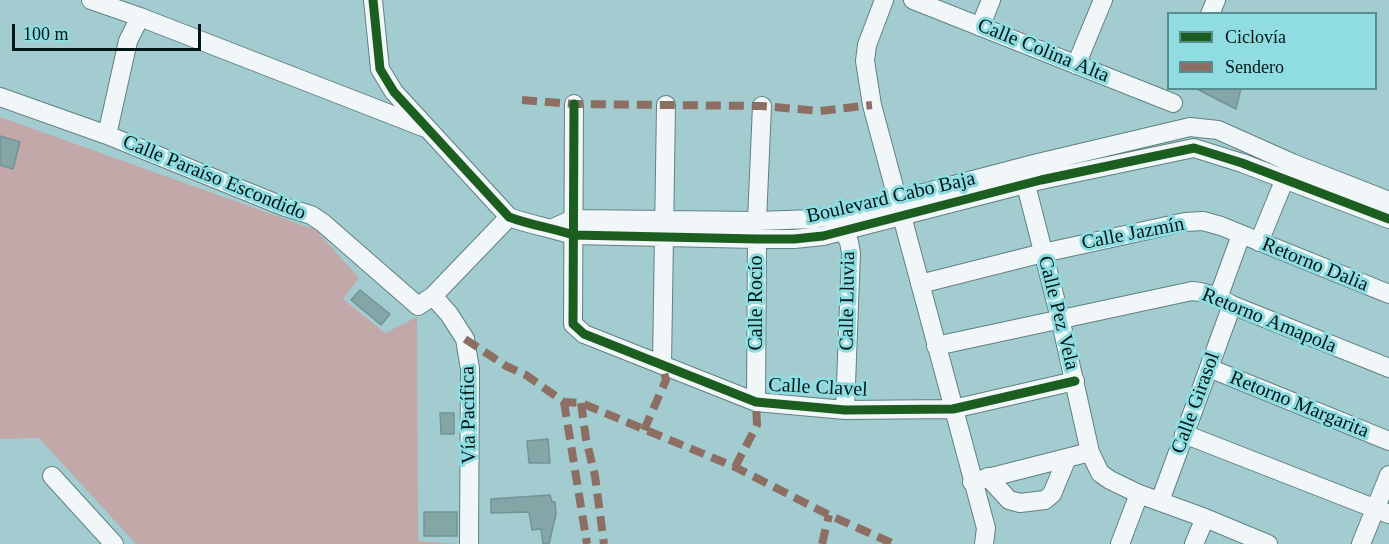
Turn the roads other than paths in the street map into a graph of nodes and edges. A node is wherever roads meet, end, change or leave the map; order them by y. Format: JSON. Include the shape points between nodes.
{"nodes":[{"id":1,"x":91,"y":0,"type":"edge"},
{"id":2,"x":373,"y":0,"type":"edge"},
{"id":3,"x":884,"y":0,"type":"edge"},
{"id":4,"x":913,"y":0,"type":"edge"},
{"id":5,"x":991,"y":0,"type":"edge"},
{"id":6,"x":1103,"y":0,"type":"edge"},
{"id":7,"x":140,"y":17,"type":"junction"},
{"id":8,"x":980,"y":27,"type":"junction"},
{"id":9,"x":1076,"y":64,"type":"junction"},
{"id":10,"x":1176,"y":96,"type":"edge"},
{"id":11,"x":0,"y":97,"type":"edge"},
{"id":12,"x":574,"y":104,"type":"dead end"},
{"id":13,"x":666,"y":105,"type":"dead end"},
{"id":14,"x":762,"y":106,"type":"dead end"},
{"id":15,"x":425,"y":128,"type":"junction"},
{"id":16,"x":1177,"y":130,"type":"junction"},
{"id":17,"x":107,"y":135,"type":"junction"},
{"id":18,"x":1182,"y":150,"type":"junction"},
{"id":19,"x":1289,"y":171,"type":"junction"},
{"id":20,"x":1035,"y":176,"type":"junction"},
{"id":21,"x":1389,"y":201,"type":"edge"},
{"id":22,"x":899,"y":207,"type":"junction"},
{"id":23,"x":509,"y":217,"type":"junction"},
{"id":24,"x":1389,"y":219,"type":"edge"},
{"id":25,"x":757,"y":220,"type":"junction"},
{"id":26,"x":573,"y":227,"type":"junction"},
{"id":27,"x":664,"y":228,"type":"junction"},
{"id":28,"x":843,"y":230,"type":"junction"},
{"id":29,"x":1241,"y":235,"type":"junction"},
{"id":30,"x":757,"y":239,"type":"junction"},
{"id":31,"x":1259,"y":242,"type":"junction"},
{"id":32,"x":1043,"y":253,"type":"junction"},
{"id":33,"x":920,"y":284,"type":"junction"},
{"id":34,"x":1389,"y":294,"type":"edge"},
{"id":35,"x":433,"y":296,"type":"junction"},
{"id":36,"x":1225,"y":301,"type":"junction"},
{"id":37,"x":1060,"y":318,"type":"junction"},
{"id":38,"x":936,"y":346,"type":"junction"},
{"id":39,"x":662,"y":365,"type":"junction"},
{"id":40,"x":1209,"y":368,"type":"junction"},
{"id":41,"x":1389,"y":368,"type":"edge"},
{"id":42,"x":1075,"y":381,"type":"junction"},
{"id":43,"x":756,"y":402,"type":"junction"},
{"id":44,"x":953,"y":409,"type":"junction"},
{"id":45,"x":845,"y":410,"type":"junction"},
{"id":46,"x":1184,"y":434,"type":"junction"},
{"id":47,"x":1389,"y":441,"type":"edge"},
{"id":48,"x":1090,"y":452,"type":"junction"},
{"id":49,"x":1067,"y":458,"type":"junction"},
{"id":50,"x":1389,"y":475,"type":"edge"},
{"id":51,"x":52,"y":476,"type":"dead end"},
{"id":52,"x":980,"y":479,"type":"junction"},
{"id":53,"x":1139,"y":495,"type":"junction"},
{"id":54,"x":1160,"y":501,"type":"junction"},
{"id":55,"x":1382,"y":512,"type":"edge"},
{"id":56,"x":1205,"y":518,"type":"junction"},
{"id":57,"x":114,"y":544,"type":"edge"},
{"id":58,"x":469,"y":544,"type":"edge"},
{"id":59,"x":984,"y":544,"type":"edge"},
{"id":60,"x":1120,"y":544,"type":"edge"},
{"id":61,"x":1194,"y":544,"type":"edge"},
{"id":62,"x":1265,"y":544,"type":"edge"},
{"id":63,"x":1361,"y":544,"type":"edge"}],
"edges":[{"from":1,"to":7,"type":"street"},
{"from":2,"to":15,"type":"street","name":"Boulevard Cabo Baja","via":[[381,69],[394,92]]},
{"from":3,"to":22,"type":"street","via":[[864,61]]},
{"from":4,"to":8,"type":"street","name":"Calle Colina Alta"},
{"from":5,"to":8,"type":"street"},
{"from":6,"to":9,"type":"street"},
{"from":7,"to":15,"type":"street"},
{"from":7,"to":17,"type":"street","via":[[128,41]]},
{"from":8,"to":9,"type":"street","name":"Calle Colina Alta"},
{"from":9,"to":10,"type":"street","name":"Calle Colina Alta"},
{"from":10,"to":16,"type":"street"},
{"from":11,"to":17,"type":"street","name":"Calle Paraíso Escondido"},
{"from":12,"to":26,"type":"street"},
{"from":13,"to":27,"type":"street"},
{"from":14,"to":25,"type":"street"},
{"from":15,"to":23,"type":"street","name":"Boulevard Cabo Baja"},
{"from":16,"to":18,"type":"street"},
{"from":16,"to":19,"type":"street","name":"Boulevard Cabo Baja","via":[[1218,130]]},
{"from":16,"to":20,"type":"street","name":"Boulevard Cabo Baja"},
{"from":17,"to":35,"type":"street","name":"Calle Paraíso Escondido","via":[[311,216],[415,305],[422,305]]},
{"from":18,"to":19,"type":"street","name":"Boulevard Cabo Baja","via":[[1205,150]]},
{"from":18,"to":20,"type":"street","name":"Boulevard Cabo Baja"},
{"from":19,"to":21,"type":"street","name":"Boulevard Cabo Baja"},
{"from":19,"to":24,"type":"street","name":"Boulevard Cabo Baja"},
{"from":19,"to":31,"type":"street"},
{"from":20,"to":22,"type":"street","name":"Boulevard Cabo Baja"},
{"from":20,"to":32,"type":"street","name":"Calle Pez Vela"},
{"from":22,"to":25,"type":"street","name":"Boulevard Cabo Baja","via":[[814,219]]},
{"from":22,"to":28,"type":"street","name":"Boulevard Cabo Baja"},
{"from":22,"to":33,"type":"street"},
{"from":23,"to":26,"type":"street","name":"Boulevard Cabo Baja","via":[[530,225]]},
{"from":23,"to":35,"type":"street"},
{"from":25,"to":27,"type":"street","name":"Boulevard Cabo Baja"},
{"from":26,"to":27,"type":"street","name":"Boulevard Cabo Baja"},
{"from":26,"to":39,"type":"street","name":"Calle Clavel","via":[[573,324],[584,334]]},
{"from":27,"to":30,"type":"street","name":"Boulevard Cabo Baja"},
{"from":27,"to":39,"type":"street"},
{"from":28,"to":30,"type":"street","name":"Boulevard Cabo Baja","via":[[810,237]]},
{"from":28,"to":45,"type":"street","name":"Calle Lluvia","via":[[851,253]]},
{"from":29,"to":31,"type":"street","name":"Retorno Dalia"},
{"from":29,"to":32,"type":"street","name":"Calle Jazmín","via":[[1221,226],[1185,222]]},
{"from":29,"to":36,"type":"street","name":"Calle Girasol"},
{"from":30,"to":43,"type":"street","name":"Calle Rocío"},
{"from":31,"to":34,"type":"street","name":"Retorno Dalia"},
{"from":32,"to":33,"type":"street","name":"Calle Jazmín"},
{"from":32,"to":37,"type":"street","name":"Calle Pez Vela"},
{"from":33,"to":38,"type":"street"},
{"from":35,"to":58,"type":"street","name":"Vía Pacífica","via":[[465,339],[470,369]]},
{"from":36,"to":37,"type":"street","name":"Retorno Amapola","via":[[1192,291]]},
{"from":36,"to":40,"type":"street","name":"Calle Girasol"},
{"from":36,"to":41,"type":"street","name":"Retorno Amapola"},
{"from":37,"to":38,"type":"street","name":"Retorno Amapola"},
{"from":37,"to":42,"type":"street","name":"Calle Pez Vela"},
{"from":38,"to":44,"type":"street"},
{"from":39,"to":43,"type":"street","name":"Calle Clavel"},
{"from":40,"to":46,"type":"street","name":"Calle Girasol"},
{"from":40,"to":47,"type":"street","name":"Retorno Margarita"},
{"from":42,"to":44,"type":"street","name":"Calle Clavel"},
{"from":42,"to":48,"type":"street","name":"Calle Pez Vela"},
{"from":43,"to":45,"type":"street","name":"Calle Clavel"},
{"from":44,"to":45,"type":"street","name":"Calle Clavel"},
{"from":44,"to":52,"type":"street"},
{"from":46,"to":54,"type":"street","name":"Calle Girasol"},
{"from":46,"to":55,"type":"street"},
{"from":48,"to":49,"type":"street"},
{"from":48,"to":53,"type":"street","name":"Calle Pez Vela","via":[[1100,473]]},
{"from":49,"to":52,"type":"street"},
{"from":49,"to":52,"type":"street","via":[[1052,494],[1044,500],[1009,500]]},
{"from":50,"to":55,"type":"street"},
{"from":51,"to":57,"type":"street"},
{"from":52,"to":59,"type":"street"},
{"from":53,"to":54,"type":"street","name":"Calle Pez Vela"},
{"from":53,"to":60,"type":"street"},
{"from":54,"to":56,"type":"street","name":"Calle Pez Vela"},
{"from":55,"to":63,"type":"street"},
{"from":56,"to":61,"type":"street"},
{"from":56,"to":62,"type":"street","name":"Calle Pez Vela"}]}
